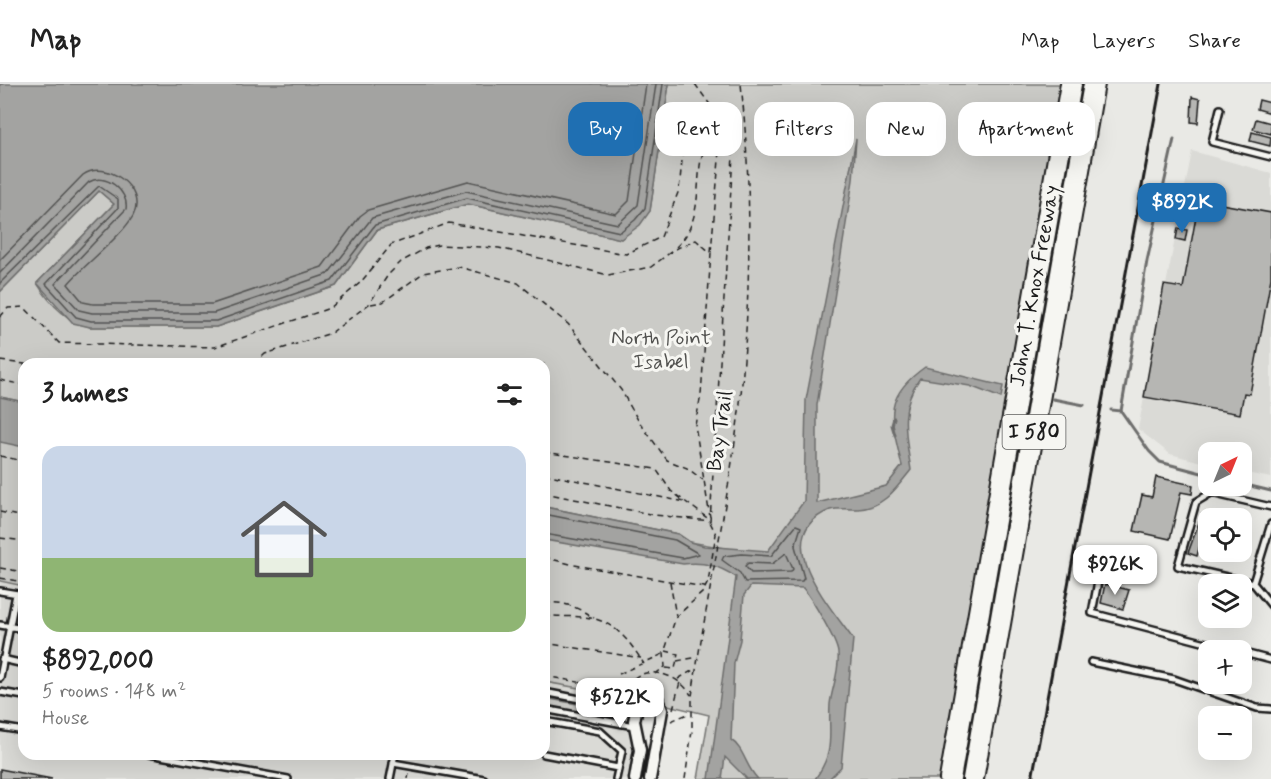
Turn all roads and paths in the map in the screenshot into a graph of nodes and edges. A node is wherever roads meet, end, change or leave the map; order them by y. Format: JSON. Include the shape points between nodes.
{"nodes":[{"id":1,"x":695,"y":84,"type":"edge"},
{"id":2,"x":741,"y":84,"type":"edge"},
{"id":3,"x":1071,"y":84,"type":"edge"},
{"id":4,"x":1094,"y":84,"type":"edge"},
{"id":5,"x":709,"y":102,"type":"edge"},
{"id":6,"x":1220,"y":109,"type":"dead end"},
{"id":7,"x":682,"y":156,"type":"edge"},
{"id":8,"x":733,"y":156,"type":"edge"},
{"id":9,"x":1271,"y":157,"type":"edge"},
{"id":10,"x":675,"y":249,"type":"junction"},
{"id":11,"x":711,"y":253,"type":"junction"},
{"id":12,"x":369,"y":304,"type":"junction"},
{"id":13,"x":0,"y":317,"type":"edge"},
{"id":14,"x":261,"y":358,"type":"edge"},
{"id":15,"x":0,"y":361,"type":"edge"},
{"id":16,"x":18,"y":363,"type":"edge"},
{"id":17,"x":0,"y":381,"type":"edge"},
{"id":18,"x":18,"y":384,"type":"edge"},
{"id":19,"x":550,"y":453,"type":"edge"},
{"id":20,"x":0,"y":456,"type":"edge"},
{"id":21,"x":18,"y":460,"type":"edge"},
{"id":22,"x":550,"y":475,"type":"edge"},
{"id":23,"x":704,"y":481,"type":"junction"},
{"id":24,"x":550,"y":494,"type":"edge"},
{"id":25,"x":686,"y":502,"type":"junction"},
{"id":26,"x":1271,"y":507,"type":"edge"},
{"id":27,"x":0,"y":512,"type":"edge"},
{"id":28,"x":18,"y":516,"type":"edge"},
{"id":29,"x":710,"y":520,"type":"junction"},
{"id":30,"x":1271,"y":524,"type":"edge"},
{"id":31,"x":0,"y":538,"type":"edge"},
{"id":32,"x":18,"y":540,"type":"edge"},
{"id":33,"x":716,"y":545,"type":"junction"},
{"id":34,"x":550,"y":559,"type":"edge"},
{"id":35,"x":1102,"y":560,"type":"dead end"},
{"id":36,"x":0,"y":568,"type":"edge"},
{"id":37,"x":712,"y":570,"type":"junction"},
{"id":38,"x":18,"y":571,"type":"edge"},
{"id":39,"x":0,"y":578,"type":"edge"},
{"id":40,"x":18,"y":581,"type":"edge"},
{"id":41,"x":670,"y":581,"type":"junction"},
{"id":42,"x":1253,"y":583,"type":"junction"},
{"id":43,"x":706,"y":587,"type":"junction"},
{"id":44,"x":0,"y":591,"type":"edge"},
{"id":45,"x":16,"y":594,"type":"joint"},
{"id":46,"x":550,"y":603,"type":"edge"},
{"id":47,"x":1271,"y":605,"type":"edge"},
{"id":48,"x":550,"y":615,"type":"edge"},
{"id":49,"x":676,"y":617,"type":"junction"},
{"id":50,"x":594,"y":618,"type":"junction"},
{"id":51,"x":0,"y":625,"type":"edge"},
{"id":52,"x":10,"y":627,"type":"junction"},
{"id":53,"x":18,"y":628,"type":"edge"},
{"id":54,"x":1198,"y":641,"type":"edge"},
{"id":55,"x":550,"y":644,"type":"edge"},
{"id":56,"x":665,"y":652,"type":"junction"},
{"id":57,"x":1252,"y":655,"type":"edge"},
{"id":58,"x":698,"y":657,"type":"junction"},
{"id":59,"x":641,"y":658,"type":"junction"},
{"id":60,"x":2,"y":659,"type":"edge"},
{"id":61,"x":1271,"y":660,"type":"edge"},
{"id":62,"x":676,"y":662,"type":"junction"},
{"id":63,"x":1092,"y":662,"type":"dead end"},
{"id":64,"x":18,"y":663,"type":"edge"},
{"id":65,"x":644,"y":664,"type":"junction"},
{"id":66,"x":665,"y":668,"type":"junction"},
{"id":67,"x":696,"y":669,"type":"junction"},
{"id":68,"x":619,"y":674,"type":"dead end"},
{"id":69,"x":655,"y":674,"type":"junction"},
{"id":70,"x":550,"y":677,"type":"edge"},
{"id":71,"x":0,"y":678,"type":"edge"},
{"id":72,"x":678,"y":679,"type":"junction"},
{"id":73,"x":681,"y":682,"type":"junction"},
{"id":74,"x":1198,"y":687,"type":"edge"},
{"id":75,"x":0,"y":692,"type":"edge"},
{"id":76,"x":550,"y":693,"type":"edge"},
{"id":77,"x":1221,"y":694,"type":"edge"},
{"id":78,"x":18,"y":695,"type":"edge"},
{"id":79,"x":692,"y":696,"type":"junction"},
{"id":80,"x":1271,"y":709,"type":"edge"},
{"id":81,"x":550,"y":710,"type":"edge"},
{"id":82,"x":636,"y":710,"type":"junction"},
{"id":83,"x":690,"y":713,"type":"junction"},
{"id":84,"x":666,"y":720,"type":"junction"},
{"id":85,"x":550,"y":723,"type":"edge"},
{"id":86,"x":634,"y":726,"type":"junction"},
{"id":87,"x":0,"y":727,"type":"edge"},
{"id":88,"x":18,"y":730,"type":"edge"},
{"id":89,"x":550,"y":755,"type":"edge"},
{"id":90,"x":196,"y":760,"type":"edge"},
{"id":91,"x":394,"y":760,"type":"edge"},
{"id":92,"x":393,"y":763,"type":"junction"},
{"id":93,"x":618,"y":768,"type":"junction"},
{"id":94,"x":288,"y":779,"type":"edge"},
{"id":95,"x":390,"y":779,"type":"edge"},
{"id":96,"x":484,"y":779,"type":"edge"},
{"id":97,"x":616,"y":779,"type":"edge"},
{"id":98,"x":635,"y":779,"type":"edge"},
{"id":99,"x":650,"y":779,"type":"edge"},
{"id":100,"x":685,"y":779,"type":"edge"},
{"id":101,"x":950,"y":779,"type":"edge"},
{"id":102,"x":973,"y":779,"type":"edge"}],
"edges":[{"from":1,"to":5,"type":"path"},
{"from":2,"to":33,"type":"path","name":"Bay Trail","via":[[749,181],[748,268],[741,394]]},
{"from":3,"to":101,"type":"highway","name":"John T. Knox Freeway","number":"I 580"},
{"from":4,"to":102,"type":"highway","name":"John T. Knox Freeway","number":"I 580"},
{"from":6,"to":9,"type":"lane","via":[[1212,142]]},
{"from":7,"to":13,"type":"path","via":[[679,190],[662,237],[626,254],[449,223],[391,245],[361,282],[330,308],[215,347],[59,343],[24,308],[9,308]]},
{"from":8,"to":29,"type":"path"},
{"from":10,"to":11,"type":"path","via":[[696,240]]},
{"from":10,"to":11,"type":"path","via":[[683,241],[698,204],[701,160],[704,147],[710,142],[719,160]]},
{"from":10,"to":12,"type":"path","via":[[651,267],[608,275],[499,248],[439,245],[401,262]]},
{"from":11,"to":23,"type":"path","via":[[695,425]]},
{"from":12,"to":14,"type":"path","via":[[331,333]]},
{"from":12,"to":23,"type":"path","via":[[383,302],[423,273],[459,267],[518,283],[568,324],[621,390],[667,460]]},
{"from":15,"to":16,"type":"path"},
{"from":17,"to":18,"type":"path"},
{"from":19,"to":25,"type":"path","via":[[656,468],[671,491]]},
{"from":20,"to":21,"type":"path"},
{"from":22,"to":25,"type":"path"},
{"from":23,"to":29,"type":"path"},
{"from":24,"to":29,"type":"path","via":[[655,515]]},
{"from":25,"to":29,"type":"path"},
{"from":26,"to":42,"type":"lane","via":[[1211,493],[1196,502],[1178,566]]},
{"from":27,"to":28,"type":"path"},
{"from":29,"to":33,"type":"path"},
{"from":30,"to":42,"type":"lane"},
{"from":31,"to":32,"type":"path"},
{"from":33,"to":37,"type":"path","name":"Bay Trail"},
{"from":34,"to":41,"type":"path"},
{"from":35,"to":54,"type":"lane","via":[[1092,613]]},
{"from":36,"to":38,"type":"path"},
{"from":37,"to":43,"type":"path"},
{"from":37,"to":58,"type":"path","name":"Bay Trail"},
{"from":39,"to":40,"type":"path"},
{"from":41,"to":43,"type":"path"},
{"from":41,"to":49,"type":"path"},
{"from":42,"to":47,"type":"lane"},
{"from":43,"to":49,"type":"path"},
{"from":44,"to":45,"type":"lane"},
{"from":45,"to":52,"type":"lane"},
{"from":46,"to":50,"type":"path","via":[[571,605]]},
{"from":48,"to":50,"type":"path"},
{"from":49,"to":56,"type":"path"},
{"from":50,"to":59,"type":"path","via":[[614,627]]},
{"from":51,"to":52,"type":"lane"},
{"from":52,"to":53,"type":"lane"},
{"from":52,"to":60,"type":"lane"},
{"from":55,"to":59,"type":"path"},
{"from":56,"to":62,"type":"path","via":[[678,654]]},
{"from":56,"to":65,"type":"path"},
{"from":56,"to":66,"type":"path"},
{"from":57,"to":61,"type":"lane"},
{"from":58,"to":62,"type":"path"},
{"from":58,"to":67,"type":"path","name":"Bay Trail"},
{"from":59,"to":65,"type":"path"},
{"from":60,"to":64,"type":"lane"},
{"from":60,"to":71,"type":"lane"},
{"from":62,"to":66,"type":"path","via":[[675,669]]},
{"from":63,"to":74,"type":"lane"},
{"from":65,"to":68,"type":"path"},
{"from":66,"to":69,"type":"path"},
{"from":67,"to":72,"type":"path"},
{"from":67,"to":79,"type":"path","name":"Bay Trail"},
{"from":69,"to":70,"type":"path","via":[[639,676],[619,689]]},
{"from":69,"to":72,"type":"path"},
{"from":72,"to":73,"type":"path"},
{"from":73,"to":79,"type":"path"},
{"from":73,"to":84,"type":"path"},
{"from":75,"to":78,"type":"lane"},
{"from":76,"to":82,"type":"lane"},
{"from":77,"to":80,"type":"lane","via":[[1257,708]]},
{"from":79,"to":83,"type":"path","name":"Bay Trail"},
{"from":81,"to":86,"type":"lane"},
{"from":82,"to":84,"type":"street","via":[[642,699],[654,698]]},
{"from":82,"to":86,"type":"street"},
{"from":83,"to":84,"type":"path"},
{"from":83,"to":100,"type":"path","name":"Bay Trail","via":[[692,731]]},
{"from":84,"to":99,"type":"street"},
{"from":85,"to":93,"type":"lane","via":[[600,731],[622,751]]},
{"from":86,"to":98,"type":"street","via":[[640,750]]},
{"from":87,"to":88,"type":"lane"},
{"from":89,"to":93,"type":"lane"},
{"from":90,"to":94,"type":"lane"},
{"from":91,"to":92,"type":"lane"},
{"from":92,"to":95,"type":"lane"},
{"from":92,"to":96,"type":"lane"},
{"from":93,"to":97,"type":"lane"}]}
